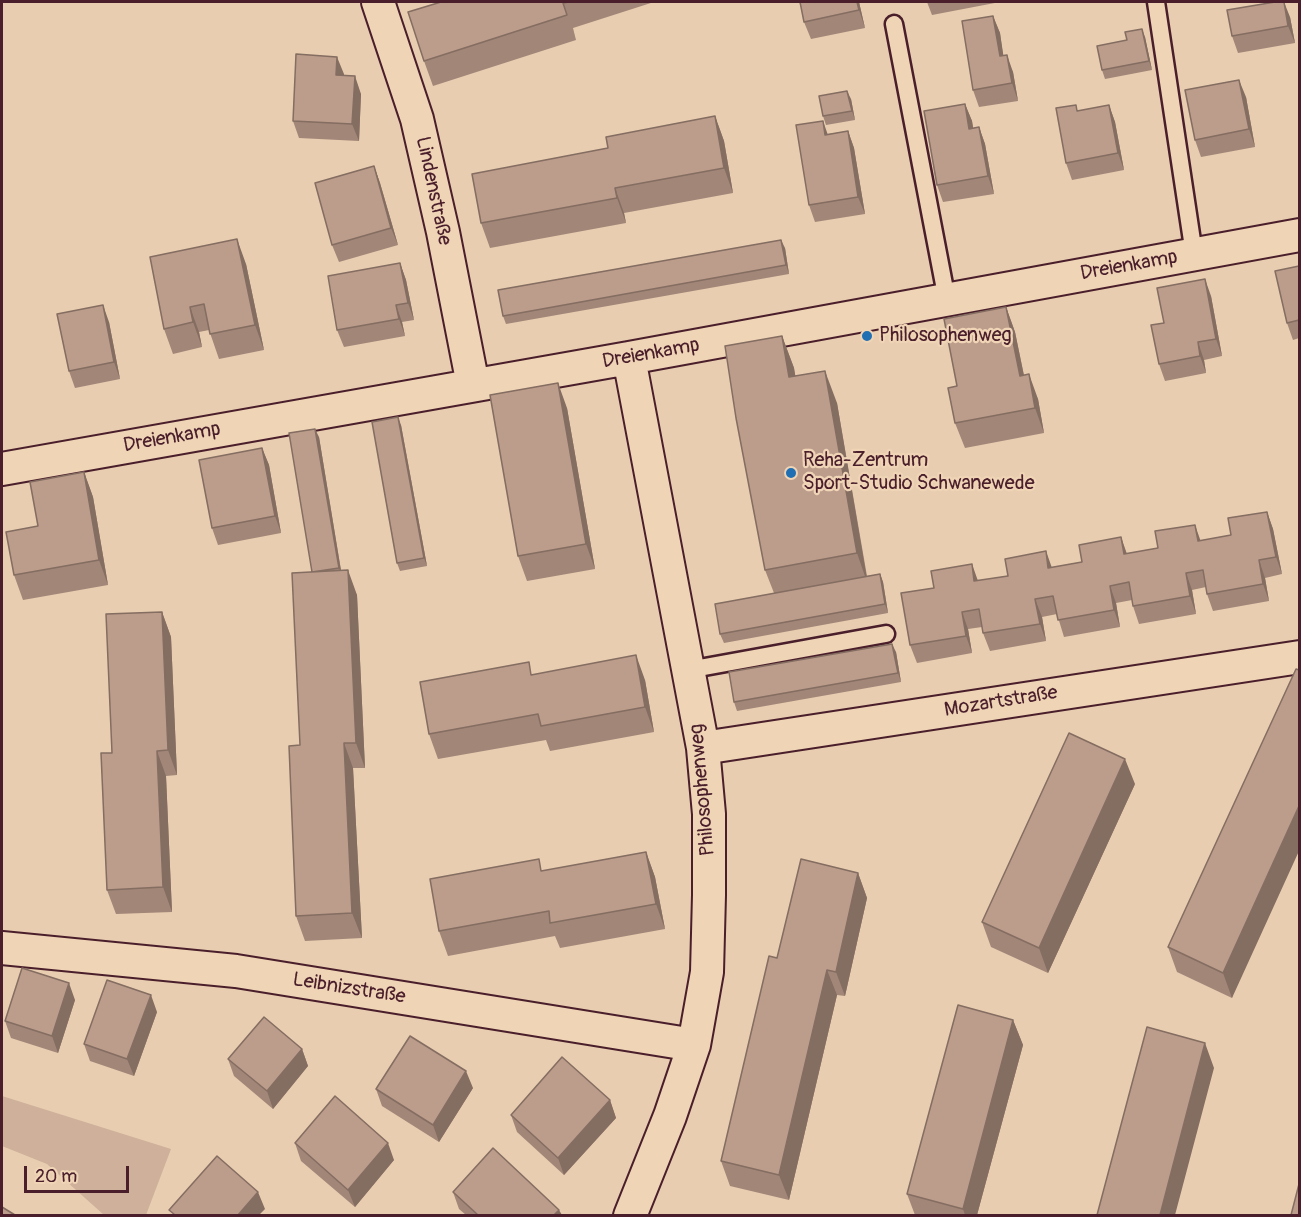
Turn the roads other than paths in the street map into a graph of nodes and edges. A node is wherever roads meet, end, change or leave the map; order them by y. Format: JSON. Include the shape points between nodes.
{"nodes":[{"id":1,"x":378,"y":2,"type":"edge"},
{"id":2,"x":1156,"y":2,"type":"edge"},
{"id":3,"x":894,"y":24,"type":"dead end"},
{"id":4,"x":1299,"y":235,"type":"edge"},
{"id":5,"x":1194,"y":254,"type":"junction"},
{"id":6,"x":947,"y":300,"type":"junction"},
{"id":7,"x":629,"y":358,"type":"junction"},
{"id":8,"x":472,"y":385,"type":"junction"},
{"id":9,"x":2,"y":469,"type":"edge"},
{"id":10,"x":886,"y":634,"type":"dead end"},
{"id":11,"x":1299,"y":657,"type":"edge"},
{"id":12,"x":688,"y":670,"type":"junction"},
{"id":13,"x":703,"y":748,"type":"junction"},
{"id":14,"x":2,"y":948,"type":"edge"},
{"id":15,"x":694,"y":1046,"type":"junction"},
{"id":16,"x":630,"y":1215,"type":"edge"}],
"edges":[{"from":1,"to":8,"type":"street","name":"Lindenstraße","via":[[417,119]]},
{"from":2,"to":5,"type":"lane"},
{"from":3,"to":6,"type":"lane"},
{"from":4,"to":5,"type":"street","name":"Dreienkamp"},
{"from":5,"to":6,"type":"street","name":"Dreienkamp"},
{"from":6,"to":7,"type":"street","name":"Dreienkamp"},
{"from":7,"to":8,"type":"street","name":"Dreienkamp"},
{"from":7,"to":12,"type":"street","name":"Philosophenweg"},
{"from":8,"to":9,"type":"street","name":"Dreienkamp"},
{"from":10,"to":12,"type":"lane"},
{"from":11,"to":13,"type":"street","name":"Mozartstraße"},
{"from":12,"to":13,"type":"street","name":"Philosophenweg"},
{"from":13,"to":15,"type":"street","name":"Philosophenweg","via":[[709,814],[707,972]]},
{"from":14,"to":15,"type":"street","name":"Leibnizstraße","via":[[236,971]]},
{"from":15,"to":16,"type":"street","name":"Philosophenweg"}]}
